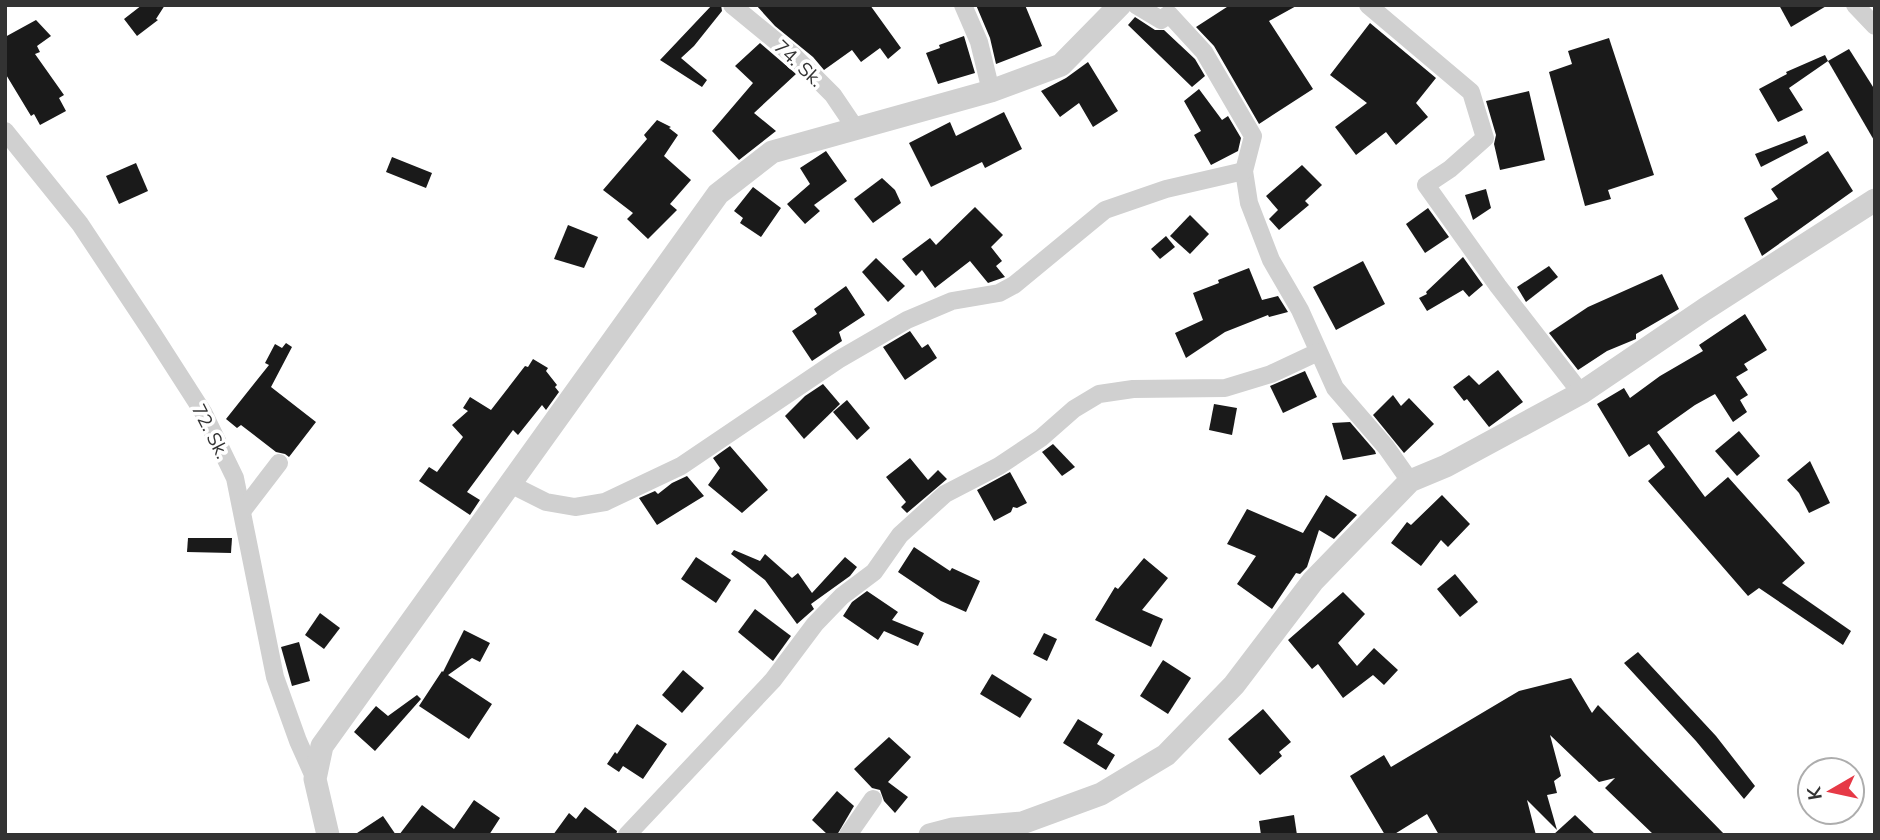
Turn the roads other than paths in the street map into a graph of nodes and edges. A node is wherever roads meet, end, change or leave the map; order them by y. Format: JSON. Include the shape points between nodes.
{"nodes":[{"id":1,"x":732,"y":5,"type":"edge"},
{"id":2,"x":963,"y":5,"type":"edge"},
{"id":3,"x":1120,"y":5,"type":"edge"},
{"id":4,"x":1136,"y":5,"type":"edge"},
{"id":5,"x":1368,"y":5,"type":"edge"},
{"id":6,"x":1856,"y":5,"type":"edge"},
{"id":7,"x":1875,"y":26,"type":"edge"},
{"id":8,"x":991,"y":91,"type":"junction"},
{"id":9,"x":856,"y":129,"type":"junction"},
{"id":10,"x":5,"y":131,"type":"edge"},
{"id":11,"x":1244,"y":171,"type":"junction"},
{"id":12,"x":1875,"y":200,"type":"edge"},
{"id":13,"x":1318,"y":352,"type":"junction"},
{"id":14,"x":1581,"y":393,"type":"junction"},
{"id":15,"x":279,"y":463,"type":"dead end"},
{"id":16,"x":1410,"y":481,"type":"junction"},
{"id":17,"x":508,"y":483,"type":"junction"},
{"id":18,"x":243,"y":510,"type":"junction"},
{"id":19,"x":315,"y":779,"type":"junction"},
{"id":20,"x":873,"y":799,"type":"dead end"},
{"id":21,"x":328,"y":835,"type":"edge"},
{"id":22,"x":627,"y":835,"type":"edge"},
{"id":23,"x":848,"y":835,"type":"edge"},
{"id":24,"x":930,"y":835,"type":"edge"}],
"edges":[{"from":1,"to":9,"type":"street","name":"74. Sk.","via":[[833,95]]},
{"from":2,"to":8,"type":"street","via":[[979,42]]},
{"from":3,"to":8,"type":"street","via":[[1060,65]]},
{"from":4,"to":11,"type":"street","via":[[1161,20],[1169,14],[1204,52],[1252,136]]},
{"from":5,"to":14,"type":"street","via":[[1471,92],[1485,138],[1426,185]]},
{"from":6,"to":7,"type":"street"},
{"from":8,"to":9,"type":"street"},
{"from":9,"to":17,"type":"street","via":[[772,152],[718,194]]},
{"from":10,"to":18,"type":"street","name":"72. Sk.","via":[[80,224],[203,412],[235,478]]},
{"from":11,"to":13,"type":"street","via":[[1249,203],[1271,260]]},
{"from":11,"to":17,"type":"street","via":[[1166,189],[1105,210],[1014,285],[999,293],[951,301],[908,320],[838,360],[681,466],[605,502],[575,507],[546,502]]},
{"from":12,"to":14,"type":"street"},
{"from":13,"to":16,"type":"street","via":[[1335,388]]},
{"from":13,"to":22,"type":"street","via":[[1271,374],[1225,388],[1099,394],[999,466],[945,494],[900,535],[874,572],[815,624],[774,680]]},
{"from":14,"to":16,"type":"street"},
{"from":15,"to":18,"type":"street"},
{"from":16,"to":24,"type":"street","via":[[1313,581],[1234,685],[1167,755],[1101,794],[1022,823]]},
{"from":17,"to":19,"type":"street","via":[[322,746]]},
{"from":18,"to":19,"type":"street","name":"72. Sk.","via":[[275,677]]},
{"from":19,"to":21,"type":"street"},
{"from":20,"to":23,"type":"street"}]}
